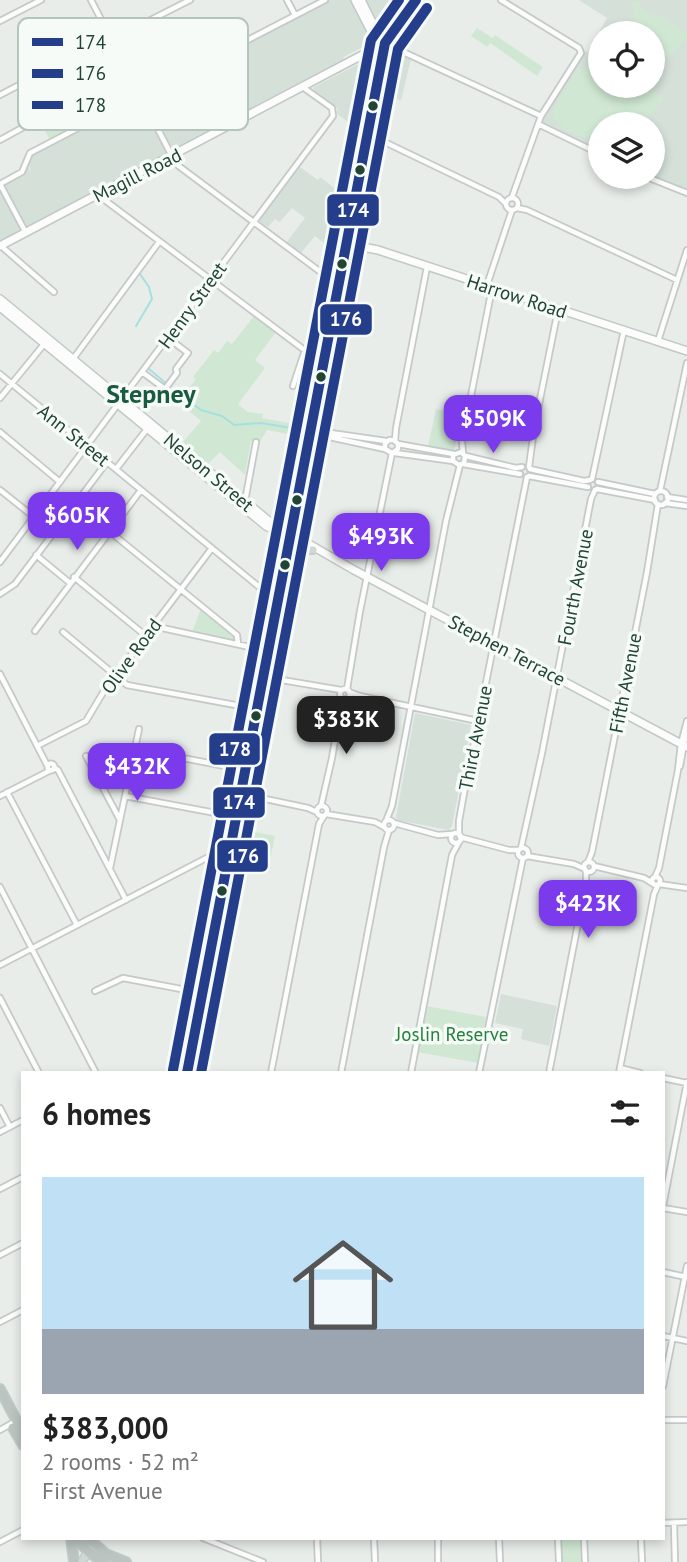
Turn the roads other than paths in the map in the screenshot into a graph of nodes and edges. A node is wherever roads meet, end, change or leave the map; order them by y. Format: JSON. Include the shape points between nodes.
{"nodes":[{"id":1,"x":41,"y":0,"type":"edge"},
{"id":2,"x":91,"y":0,"type":"edge"},
{"id":3,"x":190,"y":0,"type":"edge"},
{"id":4,"x":287,"y":0,"type":"edge"},
{"id":5,"x":325,"y":0,"type":"edge"},
{"id":6,"x":355,"y":0,"type":"edge"},
{"id":7,"x":360,"y":0,"type":"edge"},
{"id":8,"x":416,"y":0,"type":"edge"},
{"id":9,"x":501,"y":0,"type":"edge"},
{"id":10,"x":367,"y":12,"type":"junction"},
{"id":11,"x":295,"y":15,"type":"junction"},
{"id":12,"x":100,"y":18,"type":"edge"},
{"id":13,"x":153,"y":18,"type":"edge"},
{"id":14,"x":0,"y":21,"type":"edge"},
{"id":15,"x":400,"y":22,"type":"junction"},
{"id":16,"x":370,"y":30,"type":"junction"},
{"id":17,"x":248,"y":40,"type":"edge"},
{"id":18,"x":385,"y":43,"type":"junction"},
{"id":19,"x":360,"y":57,"type":"junction"},
{"id":20,"x":381,"y":68,"type":"junction"},
{"id":21,"x":18,"y":85,"type":"edge"},
{"id":22,"x":304,"y":88,"type":"junction"},
{"id":23,"x":0,"y":95,"type":"edge"},
{"id":24,"x":541,"y":116,"type":"junction"},
{"id":25,"x":248,"y":117,"type":"edge"},
{"id":26,"x":538,"y":124,"type":"junction"},
{"id":27,"x":19,"y":130,"type":"edge"},
{"id":28,"x":74,"y":130,"type":"edge"},
{"id":29,"x":158,"y":130,"type":"edge"},
{"id":30,"x":224,"y":130,"type":"edge"},
{"id":31,"x":368,"y":134,"type":"junction"},
{"id":32,"x":0,"y":141,"type":"edge"},
{"id":33,"x":588,"y":148,"type":"edge"},
{"id":34,"x":172,"y":157,"type":"junction"},
{"id":35,"x":0,"y":184,"type":"edge"},
{"id":36,"x":665,"y":184,"type":"edge"},
{"id":37,"x":687,"y":193,"type":"edge"},
{"id":38,"x":98,"y":195,"type":"junction"},
{"id":39,"x":512,"y":204,"type":"junction"},
{"id":40,"x":253,"y":222,"type":"junction"},
{"id":41,"x":350,"y":228,"type":"junction"},
{"id":42,"x":26,"y":233,"type":"junction"},
{"id":43,"x":159,"y":242,"type":"junction"},
{"id":44,"x":347,"y":244,"type":"junction"},
{"id":45,"x":0,"y":246,"type":"edge"},
{"id":46,"x":364,"y":246,"type":"junction"},
{"id":47,"x":687,"y":250,"type":"edge"},
{"id":48,"x":427,"y":267,"type":"junction"},
{"id":49,"x":210,"y":280,"type":"junction"},
{"id":50,"x":677,"y":280,"type":"junction"},
{"id":51,"x":339,"y":286,"type":"junction"},
{"id":52,"x":489,"y":287,"type":"junction"},
{"id":53,"x":54,"y":292,"type":"dead end"},
{"id":54,"x":0,"y":299,"type":"edge"},
{"id":55,"x":0,"y":307,"type":"edge"},
{"id":56,"x":558,"y":309,"type":"junction"},
{"id":57,"x":624,"y":330,"type":"junction"},
{"id":58,"x":168,"y":338,"type":"junction"},
{"id":59,"x":658,"y":341,"type":"junction"},
{"id":60,"x":44,"y":343,"type":"junction"},
{"id":61,"x":305,"y":350,"type":"junction"},
{"id":62,"x":687,"y":351,"type":"edge"},
{"id":63,"x":71,"y":361,"type":"junction"},
{"id":64,"x":687,"y":363,"type":"edge"},
{"id":65,"x":324,"y":364,"type":"junction"},
{"id":66,"x":142,"y":372,"type":"junction"},
{"id":67,"x":0,"y":374,"type":"edge"},
{"id":68,"x":11,"y":384,"type":"junction"},
{"id":69,"x":293,"y":386,"type":"dead end"},
{"id":70,"x":165,"y":389,"type":"junction"},
{"id":71,"x":175,"y":397,"type":"dead end"},
{"id":72,"x":0,"y":398,"type":"edge"},
{"id":73,"x":120,"y":402,"type":"junction"},
{"id":74,"x":149,"y":426,"type":"junction"},
{"id":75,"x":0,"y":432,"type":"edge"},
{"id":76,"x":311,"y":433,"type":"junction"},
{"id":77,"x":393,"y":441,"type":"junction"},
{"id":78,"x":256,"y":442,"type":"dead end"},
{"id":79,"x":87,"y":446,"type":"junction"},
{"id":80,"x":390,"y":452,"type":"junction"},
{"id":81,"x":460,"y":454,"type":"junction"},
{"id":82,"x":107,"y":462,"type":"junction"},
{"id":83,"x":458,"y":464,"type":"junction"},
{"id":84,"x":526,"y":467,"type":"junction"},
{"id":85,"x":116,"y":470,"type":"junction"},
{"id":86,"x":524,"y":476,"type":"junction"},
{"id":87,"x":594,"y":480,"type":"junction"},
{"id":88,"x":60,"y":482,"type":"junction"},
{"id":89,"x":592,"y":489,"type":"junction"},
{"id":90,"x":0,"y":490,"type":"edge"},
{"id":91,"x":141,"y":490,"type":"junction"},
{"id":92,"x":661,"y":498,"type":"junction"},
{"id":93,"x":687,"y":500,"type":"edge"},
{"id":94,"x":243,"y":504,"type":"junction"},
{"id":95,"x":687,"y":506,"type":"edge"},
{"id":96,"x":34,"y":517,"type":"junction"},
{"id":97,"x":109,"y":531,"type":"junction"},
{"id":98,"x":53,"y":532,"type":"junction"},
{"id":99,"x":291,"y":537,"type":"junction"},
{"id":100,"x":212,"y":548,"type":"junction"},
{"id":101,"x":313,"y":550,"type":"junction"},
{"id":102,"x":327,"y":554,"type":"junction"},
{"id":103,"x":36,"y":555,"type":"junction"},
{"id":104,"x":286,"y":560,"type":"junction"},
{"id":105,"x":0,"y":562,"type":"edge"},
{"id":106,"x":368,"y":577,"type":"junction"},
{"id":107,"x":74,"y":578,"type":"junction"},
{"id":108,"x":70,"y":583,"type":"junction"},
{"id":109,"x":180,"y":589,"type":"junction"},
{"id":110,"x":0,"y":594,"type":"edge"},
{"id":111,"x":280,"y":598,"type":"junction"},
{"id":112,"x":430,"y":609,"type":"junction"},
{"id":113,"x":153,"y":626,"type":"junction"},
{"id":114,"x":35,"y":631,"type":"dead end"},
{"id":115,"x":63,"y":632,"type":"dead end"},
{"id":116,"x":146,"y":636,"type":"junction"},
{"id":117,"x":494,"y":643,"type":"junction"},
{"id":118,"x":238,"y":644,"type":"junction"},
{"id":119,"x":269,"y":652,"type":"junction"},
{"id":120,"x":0,"y":674,"type":"edge"},
{"id":121,"x":115,"y":677,"type":"junction"},
{"id":122,"x":264,"y":677,"type":"junction"},
{"id":123,"x":557,"y":677,"type":"junction"},
{"id":124,"x":345,"y":693,"type":"junction"},
{"id":125,"x":411,"y":707,"type":"junction"},
{"id":126,"x":258,"y":709,"type":"junction"},
{"id":127,"x":620,"y":711,"type":"junction"},
{"id":128,"x":478,"y":721,"type":"junction"},
{"id":129,"x":687,"y":723,"type":"edge"},
{"id":130,"x":139,"y":729,"type":"dead end"},
{"id":131,"x":684,"y":745,"type":"edge"},
{"id":132,"x":37,"y":746,"type":"junction"},
{"id":133,"x":135,"y":748,"type":"junction"},
{"id":134,"x":86,"y":756,"type":"dead end"},
{"id":135,"x":50,"y":767,"type":"junction"},
{"id":136,"x":246,"y":770,"type":"junction"},
{"id":137,"x":7,"y":792,"type":"junction"},
{"id":138,"x":242,"y":794,"type":"junction"},
{"id":139,"x":0,"y":796,"type":"edge"},
{"id":140,"x":125,"y":796,"type":"junction"},
{"id":141,"x":322,"y":811,"type":"junction"},
{"id":142,"x":237,"y":817,"type":"junction"},
{"id":143,"x":120,"y":821,"type":"junction"},
{"id":144,"x":459,"y":821,"type":"junction"},
{"id":145,"x":389,"y":825,"type":"junction"},
{"id":146,"x":452,"y":838,"type":"junction"},
{"id":147,"x":459,"y":839,"type":"junction"},
{"id":148,"x":230,"y":852,"type":"junction"},
{"id":149,"x":522,"y":853,"type":"junction"},
{"id":150,"x":452,"y":855,"type":"junction"},
{"id":151,"x":589,"y":867,"type":"junction"},
{"id":152,"x":109,"y":869,"type":"junction"},
{"id":153,"x":656,"y":881,"type":"junction"},
{"id":154,"x":0,"y":887,"type":"edge"},
{"id":155,"x":687,"y":888,"type":"edge"},
{"id":156,"x":126,"y":900,"type":"junction"},
{"id":157,"x":76,"y":925,"type":"junction"},
{"id":158,"x":31,"y":949,"type":"junction"},
{"id":159,"x":0,"y":965,"type":"edge"},
{"id":160,"x":95,"y":991,"type":"dead end"},
{"id":161,"x":203,"y":993,"type":"junction"},
{"id":162,"x":0,"y":998,"type":"edge"},
{"id":163,"x":38,"y":1071,"type":"edge"},
{"id":164,"x":95,"y":1071,"type":"edge"},
{"id":165,"x":187,"y":1071,"type":"edge"},
{"id":166,"x":271,"y":1071,"type":"edge"},
{"id":167,"x":341,"y":1071,"type":"edge"},
{"id":168,"x":411,"y":1071,"type":"edge"},
{"id":169,"x":479,"y":1071,"type":"edge"},
{"id":170,"x":549,"y":1071,"type":"edge"},
{"id":171,"x":620,"y":1071,"type":"edge"},
{"id":172,"x":665,"y":1078,"type":"edge"},
{"id":173,"x":687,"y":1082,"type":"edge"},
{"id":174,"x":0,"y":1108,"type":"edge"},
{"id":175,"x":21,"y":1121,"type":"edge"},
{"id":176,"x":10,"y":1127,"type":"junction"},
{"id":177,"x":0,"y":1132,"type":"edge"},
{"id":178,"x":21,"y":1178,"type":"edge"},
{"id":179,"x":0,"y":1189,"type":"edge"},
{"id":180,"x":665,"y":1197,"type":"edge"},
{"id":181,"x":665,"y":1207,"type":"edge"},
{"id":182,"x":687,"y":1212,"type":"edge"},
{"id":183,"x":21,"y":1244,"type":"edge"},
{"id":184,"x":0,"y":1255,"type":"edge"},
{"id":185,"x":687,"y":1266,"type":"edge"},
{"id":186,"x":665,"y":1272,"type":"edge"},
{"id":187,"x":686,"y":1277,"type":"edge"},
{"id":188,"x":21,"y":1311,"type":"edge"},
{"id":189,"x":0,"y":1322,"type":"edge"},
{"id":190,"x":665,"y":1336,"type":"edge"},
{"id":191,"x":673,"y":1338,"type":"junction"},
{"id":192,"x":687,"y":1341,"type":"edge"},
{"id":193,"x":665,"y":1376,"type":"edge"},
{"id":194,"x":0,"y":1389,"type":"edge"},
{"id":195,"x":0,"y":1401,"type":"edge"},
{"id":196,"x":665,"y":1420,"type":"edge"},
{"id":197,"x":687,"y":1420,"type":"edge"},
{"id":198,"x":14,"y":1423,"type":"junction"},
{"id":199,"x":0,"y":1430,"type":"edge"},
{"id":200,"x":21,"y":1431,"type":"edge"},
{"id":201,"x":21,"y":1440,"type":"edge"},
{"id":202,"x":674,"y":1522,"type":"junction"},
{"id":203,"x":687,"y":1522,"type":"edge"},
{"id":204,"x":665,"y":1523,"type":"edge"},
{"id":205,"x":21,"y":1531,"type":"edge"},
{"id":206,"x":73,"y":1540,"type":"edge"},
{"id":207,"x":208,"y":1540,"type":"edge"},
{"id":208,"x":317,"y":1540,"type":"edge"},
{"id":209,"x":374,"y":1540,"type":"edge"},
{"id":210,"x":438,"y":1540,"type":"edge"},
{"id":211,"x":499,"y":1540,"type":"edge"},
{"id":212,"x":558,"y":1540,"type":"edge"},
{"id":213,"x":584,"y":1540,"type":"edge"},
{"id":214,"x":641,"y":1540,"type":"edge"},
{"id":215,"x":0,"y":1542,"type":"edge"},
{"id":216,"x":89,"y":1542,"type":"edge"},
{"id":217,"x":103,"y":1557,"type":"edge"},
{"id":218,"x":74,"y":1562,"type":"edge"},
{"id":219,"x":82,"y":1562,"type":"edge"},
{"id":220,"x":126,"y":1562,"type":"edge"},
{"id":221,"x":263,"y":1562,"type":"edge"},
{"id":222,"x":318,"y":1562,"type":"edge"},
{"id":223,"x":375,"y":1562,"type":"edge"},
{"id":224,"x":438,"y":1562,"type":"edge"},
{"id":225,"x":500,"y":1562,"type":"edge"},
{"id":226,"x":559,"y":1562,"type":"edge"},
{"id":227,"x":585,"y":1562,"type":"edge"},
{"id":228,"x":642,"y":1562,"type":"edge"},
{"id":229,"x":675,"y":1562,"type":"edge"}],
"edges":[{"from":1,"to":14,"type":"street"},
{"from":2,"to":12,"type":"street"},
{"from":3,"to":13,"type":"street"},
{"from":4,"to":11,"type":"street"},
{"from":5,"to":11,"type":"street"},
{"from":6,"to":16,"type":"main road"},
{"from":7,"to":10,"type":"main road"},
{"from":8,"to":15,"type":"main road"},
{"from":9,"to":24,"type":"street","via":[[581,52]]},
{"from":10,"to":15,"type":"main road","via":[[383,33]]},
{"from":10,"to":18,"type":"main road"},
{"from":11,"to":17,"type":"street"},
{"from":15,"to":18,"type":"main road"},
{"from":16,"to":18,"type":"main road","via":[[375,39]]},
{"from":16,"to":19,"type":"main road","via":[[372,42]]},
{"from":18,"to":19,"type":"main road","name":"Magill Road"},
{"from":18,"to":20,"type":"main road"},
{"from":18,"to":24,"type":"street"},
{"from":19,"to":20,"type":"main road","via":[[374,60]]},
{"from":19,"to":22,"type":"main road","name":"Magill Road"},
{"from":20,"to":31,"type":"main road"},
{"from":21,"to":23,"type":"street"},
{"from":22,"to":25,"type":"main road","name":"Magill Road"},
{"from":22,"to":40,"type":"street","name":"Henry Street","via":[[334,114]]},
{"from":24,"to":26,"type":"street"},
{"from":26,"to":33,"type":"street"},
{"from":26,"to":39,"type":"street"},
{"from":27,"to":32,"type":"street"},
{"from":28,"to":35,"type":"street","via":[[30,153],[22,172]]},
{"from":29,"to":34,"type":"street"},
{"from":30,"to":34,"type":"main road","name":"Magill Road"},
{"from":31,"to":39,"type":"street"},
{"from":31,"to":41,"type":"main road"},
{"from":34,"to":38,"type":"main road","name":"Magill Road"},
{"from":34,"to":40,"type":"street","via":[[180,168]]},
{"from":35,"to":42,"type":"street"},
{"from":36,"to":37,"type":"street"},
{"from":38,"to":42,"type":"main road","name":"Magill Road"},
{"from":38,"to":43,"type":"street"},
{"from":39,"to":50,"type":"street"},
{"from":39,"to":52,"type":"street"},
{"from":40,"to":49,"type":"street","name":"Henry Street"},
{"from":40,"to":51,"type":"street"},
{"from":41,"to":44,"type":"main road"},
{"from":41,"to":46,"type":"main road"},
{"from":42,"to":45,"type":"main road","name":"Magill Road"},
{"from":43,"to":49,"type":"street"},
{"from":43,"to":63,"type":"street"},
{"from":44,"to":46,"type":"main road","name":"Harrow Road"},
{"from":44,"to":51,"type":"main road"},
{"from":45,"to":53,"type":"street"},
{"from":46,"to":48,"type":"main road","name":"Harrow Road"},
{"from":47,"to":50,"type":"street"},
{"from":48,"to":52,"type":"main road","name":"Harrow Road"},
{"from":48,"to":77,"type":"street"},
{"from":49,"to":58,"type":"street","name":"Henry Street"},
{"from":49,"to":61,"type":"street"},
{"from":50,"to":59,"type":"street"},
{"from":51,"to":65,"type":"main road"},
{"from":52,"to":56,"type":"main road","name":"Harrow Road"},
{"from":52,"to":81,"type":"street"},
{"from":54,"to":63,"type":"main road","name":"Nelson Street"},
{"from":55,"to":60,"type":"main road","name":"Nelson Street"},
{"from":56,"to":57,"type":"main road","name":"Harrow Road"},
{"from":56,"to":84,"type":"street"},
{"from":57,"to":59,"type":"main road","name":"Harrow Road"},
{"from":57,"to":87,"type":"street"},
{"from":58,"to":66,"type":"street","name":"Henry Street"},
{"from":58,"to":70,"type":"street","via":[[188,353]]},
{"from":59,"to":62,"type":"main road","name":"Harrow Road"},
{"from":60,"to":63,"type":"main road","name":"Nelson Street"},
{"from":60,"to":68,"type":"street"},
{"from":61,"to":65,"type":"street"},
{"from":61,"to":69,"type":"street"},
{"from":63,"to":73,"type":"main road","name":"Nelson Street"},
{"from":64,"to":92,"type":"street"},
{"from":65,"to":76,"type":"main road"},
{"from":66,"to":70,"type":"street"},
{"from":66,"to":73,"type":"street","name":"Henry Street"},
{"from":67,"to":68,"type":"street","name":"Ann Street"},
{"from":68,"to":72,"type":"street"},
{"from":68,"to":79,"type":"street","name":"Ann Street"},
{"from":70,"to":71,"type":"street"},
{"from":73,"to":74,"type":"main road","name":"Nelson Street"},
{"from":73,"to":79,"type":"street","name":"Henry Street"},
{"from":74,"to":85,"type":"street"},
{"from":74,"to":94,"type":"main road","name":"Nelson Street"},
{"from":75,"to":88,"type":"street"},
{"from":76,"to":77,"type":"street"},
{"from":76,"to":80,"type":"street"},
{"from":76,"to":99,"type":"main road"},
{"from":77,"to":80,"type":"street"},
{"from":77,"to":80,"type":"street","via":[[398,449]]},
{"from":77,"to":81,"type":"street"},
{"from":78,"to":94,"type":"street"},
{"from":79,"to":82,"type":"street","name":"Ann Street"},
{"from":79,"to":88,"type":"street","name":"Henry Street"},
{"from":80,"to":83,"type":"street"},
{"from":80,"to":106,"type":"street"},
{"from":81,"to":83,"type":"street"},
{"from":81,"to":83,"type":"street"},
{"from":81,"to":84,"type":"street"},
{"from":82,"to":85,"type":"street","name":"Ann Street"},
{"from":82,"to":98,"type":"street"},
{"from":83,"to":86,"type":"street"},
{"from":83,"to":112,"type":"street"},
{"from":84,"to":86,"type":"street"},
{"from":84,"to":86,"type":"street"},
{"from":84,"to":87,"type":"street"},
{"from":85,"to":91,"type":"street","name":"Ann Street"},
{"from":86,"to":89,"type":"street"},
{"from":86,"to":117,"type":"street","name":"Third Avenue"},
{"from":87,"to":89,"type":"street"},
{"from":87,"to":89,"type":"street"},
{"from":87,"to":92,"type":"street"},
{"from":88,"to":96,"type":"street","name":"Henry Street"},
{"from":89,"to":92,"type":"street"},
{"from":89,"to":123,"type":"street","name":"Fourth Avenue"},
{"from":90,"to":96,"type":"street"},
{"from":91,"to":97,"type":"street"},
{"from":91,"to":100,"type":"street","name":"Ann Street"},
{"from":92,"to":93,"type":"street"},
{"from":92,"to":95,"type":"street"},
{"from":92,"to":127,"type":"street","name":"Fifth Avenue"},
{"from":94,"to":99,"type":"main road","name":"Nelson Street","via":[[266,526]]},
{"from":96,"to":98,"type":"street"},
{"from":96,"to":105,"type":"street","name":"Henry Street"},
{"from":97,"to":107,"type":"street"},
{"from":97,"to":109,"type":"street"},
{"from":98,"to":103,"type":"street"},
{"from":99,"to":101,"type":"main road","name":"Stephen Terrace"},
{"from":99,"to":102,"type":"main road","name":"Stephen Terrace"},
{"from":99,"to":104,"type":"main road"},
{"from":100,"to":109,"type":"street","name":"Olive Road"},
{"from":100,"to":111,"type":"street","name":"Ann Street"},
{"from":101,"to":102,"type":"main road","name":"Stephen Terrace"},
{"from":101,"to":104,"type":"main road","via":[[299,549]]},
{"from":102,"to":106,"type":"main road","name":"Stephen Terrace"},
{"from":103,"to":108,"type":"street"},
{"from":103,"to":110,"type":"street","via":[[13,586]]},
{"from":104,"to":111,"type":"main road"},
{"from":106,"to":112,"type":"main road","name":"Stephen Terrace"},
{"from":106,"to":124,"type":"street"},
{"from":107,"to":108,"type":"street"},
{"from":107,"to":116,"type":"street"},
{"from":108,"to":114,"type":"street"},
{"from":109,"to":113,"type":"street","name":"Olive Road"},
{"from":109,"to":118,"type":"street","via":[[238,636]]},
{"from":111,"to":119,"type":"main road"},
{"from":112,"to":117,"type":"main road","name":"Stephen Terrace"},
{"from":112,"to":125,"type":"street"},
{"from":113,"to":116,"type":"street","name":"Olive Road"},
{"from":113,"to":118,"type":"street"},
{"from":115,"to":121,"type":"street"},
{"from":116,"to":121,"type":"street","name":"Olive Road"},
{"from":117,"to":123,"type":"main road","name":"Stephen Terrace"},
{"from":117,"to":128,"type":"street","name":"Third Avenue"},
{"from":118,"to":119,"type":"street"},
{"from":119,"to":122,"type":"main road"},
{"from":120,"to":132,"type":"street"},
{"from":121,"to":126,"type":"street","via":[[136,687]]},
{"from":121,"to":132,"type":"street","name":"Olive Road","via":[[86,721]]},
{"from":122,"to":124,"type":"street"},
{"from":122,"to":126,"type":"main road"},
{"from":123,"to":127,"type":"main road","name":"Stephen Terrace"},
{"from":123,"to":149,"type":"street","name":"Fourth Avenue"},
{"from":124,"to":125,"type":"street"},
{"from":124,"to":141,"type":"street"},
{"from":125,"to":128,"type":"street"},
{"from":125,"to":145,"type":"street"},
{"from":126,"to":136,"type":"main road"},
{"from":127,"to":131,"type":"main road","name":"Stephen Terrace"},
{"from":127,"to":151,"type":"street","name":"Fifth Avenue"},
{"from":128,"to":144,"type":"street","name":"Third Avenue"},
{"from":129,"to":131,"type":"street"},
{"from":130,"to":133,"type":"street"},
{"from":131,"to":153,"type":"street"},
{"from":132,"to":135,"type":"street"},
{"from":133,"to":136,"type":"street"},
{"from":133,"to":140,"type":"street"},
{"from":134,"to":143,"type":"street"},
{"from":135,"to":137,"type":"street"},
{"from":135,"to":152,"type":"street","via":[[60,774]]},
{"from":136,"to":138,"type":"main road"},
{"from":137,"to":139,"type":"street"},
{"from":137,"to":157,"type":"street"},
{"from":138,"to":141,"type":"street"},
{"from":138,"to":142,"type":"main road"},
{"from":140,"to":142,"type":"street"},
{"from":140,"to":143,"type":"street"},
{"from":141,"to":145,"type":"street"},
{"from":141,"to":166,"type":"street"},
{"from":142,"to":148,"type":"main road"},
{"from":143,"to":152,"type":"street"},
{"from":144,"to":146,"type":"street","name":"Third Avenue"},
{"from":144,"to":147,"type":"street","name":"Third Avenue"},
{"from":145,"to":146,"type":"street"},
{"from":145,"to":167,"type":"street"},
{"from":146,"to":147,"type":"street"},
{"from":146,"to":147,"type":"street","via":[[454,844]]},
{"from":146,"to":150,"type":"street","name":"Third Avenue"},
{"from":147,"to":149,"type":"street"},
{"from":147,"to":150,"type":"street","name":"Third Avenue"},
{"from":148,"to":156,"type":"street","via":[[220,851]]},
{"from":148,"to":161,"type":"main road"},
{"from":149,"to":151,"type":"street"},
{"from":149,"to":169,"type":"street","name":"Fourth Avenue"},
{"from":150,"to":168,"type":"street","name":"Third Avenue"},
{"from":151,"to":153,"type":"street"},
{"from":151,"to":170,"type":"street","name":"Fifth Avenue"},
{"from":152,"to":156,"type":"street"},
{"from":153,"to":155,"type":"street"},
{"from":153,"to":171,"type":"street"},
{"from":154,"to":158,"type":"street"},
{"from":156,"to":157,"type":"street"},
{"from":157,"to":158,"type":"street"},
{"from":158,"to":159,"type":"street"},
{"from":158,"to":164,"type":"street"},
{"from":160,"to":161,"type":"street","via":[[123,978]]},
{"from":161,"to":165,"type":"main road"},
{"from":162,"to":163,"type":"street"},
{"from":172,"to":173,"type":"street"},
{"from":173,"to":180,"type":"street"},
{"from":174,"to":176,"type":"street"},
{"from":175,"to":176,"type":"street"},
{"from":176,"to":177,"type":"street"},
{"from":178,"to":179,"type":"street"},
{"from":181,"to":182,"type":"street"},
{"from":183,"to":184,"type":"street"},
{"from":185,"to":187,"type":"street"},
{"from":186,"to":187,"type":"street"},
{"from":187,"to":191,"type":"street"},
{"from":188,"to":189,"type":"street"},
{"from":190,"to":191,"type":"street"},
{"from":191,"to":192,"type":"street"},
{"from":191,"to":193,"type":"street"},
{"from":194,"to":198,"type":"highway"},
{"from":195,"to":198,"type":"highway"},
{"from":196,"to":197,"type":"street"},
{"from":198,"to":199,"type":"street"},
{"from":198,"to":200,"type":"highway"},
{"from":198,"to":201,"type":"highway"},
{"from":202,"to":203,"type":"street"},
{"from":202,"to":204,"type":"street"},
{"from":202,"to":229,"type":"street"},
{"from":205,"to":215,"type":"street"},
{"from":206,"to":218,"type":"highway"},
{"from":207,"to":221,"type":"street"},
{"from":208,"to":222,"type":"street"},
{"from":209,"to":223,"type":"street"},
{"from":210,"to":224,"type":"street"},
{"from":211,"to":225,"type":"street"},
{"from":212,"to":226,"type":"street"},
{"from":213,"to":227,"type":"street"},
{"from":214,"to":228,"type":"street"},
{"from":216,"to":217,"type":"highway"},
{"from":216,"to":217,"type":"highway"},
{"from":216,"to":218,"type":"main road"},
{"from":216,"to":219,"type":"main road"},
{"from":217,"to":220,"type":"highway"}]}
